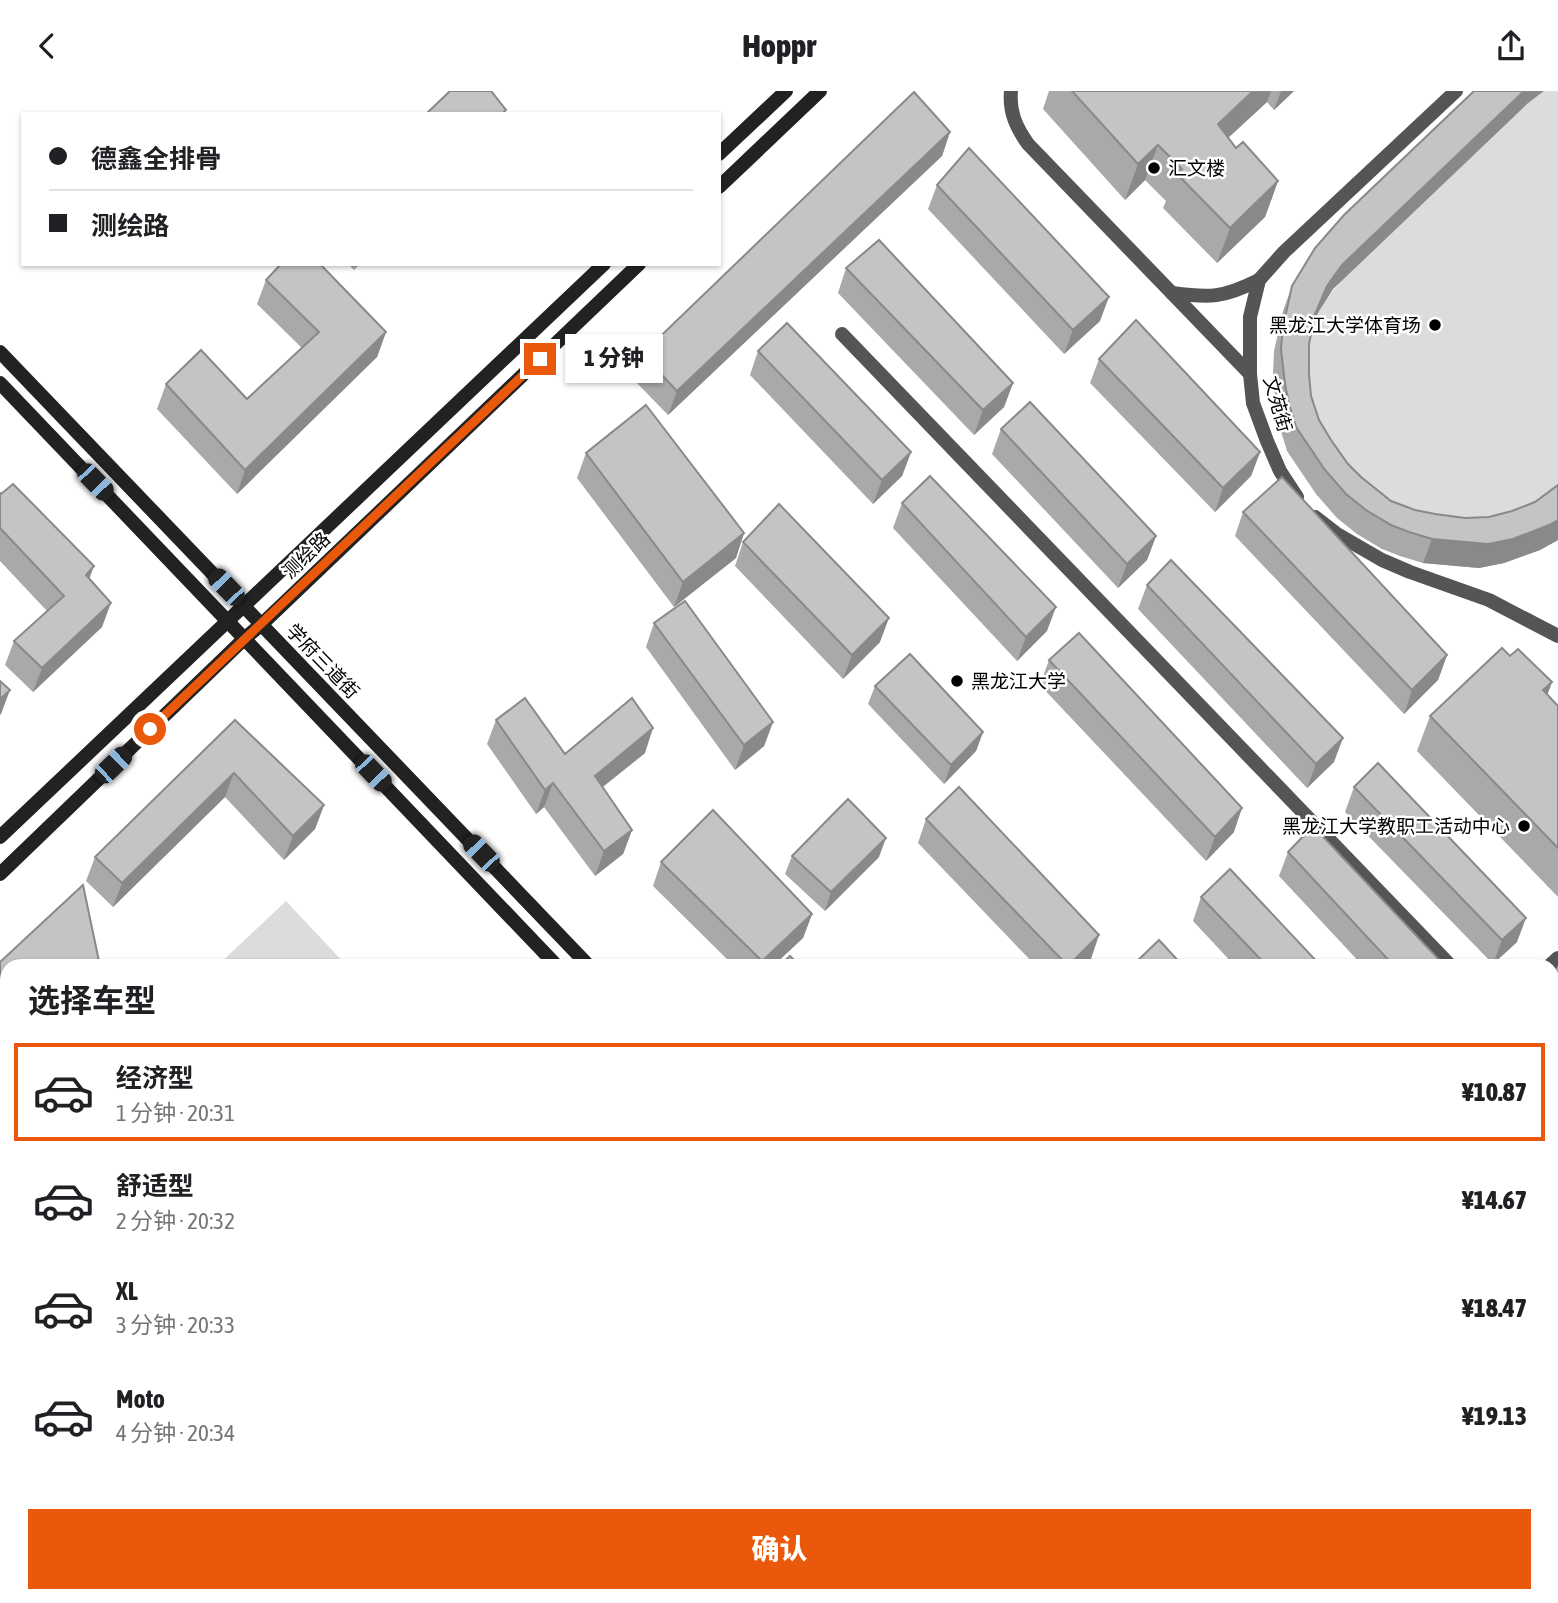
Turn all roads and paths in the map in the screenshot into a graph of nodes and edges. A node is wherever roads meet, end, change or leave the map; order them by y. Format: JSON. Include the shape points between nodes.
{"nodes":[{"id":1,"x":786,"y":91,"type":"edge"},
{"id":2,"x":820,"y":91,"type":"edge"},
{"id":3,"x":1011,"y":91,"type":"edge"},
{"id":4,"x":1457,"y":91,"type":"edge"},
{"id":5,"x":721,"y":152,"type":"edge"},
{"id":6,"x":721,"y":185,"type":"edge"},
{"id":7,"x":602,"y":266,"type":"edge"},
{"id":8,"x":637,"y":266,"type":"edge"},
{"id":9,"x":1259,"y":280,"type":"junction"},
{"id":10,"x":1172,"y":293,"type":"junction"},
{"id":11,"x":842,"y":334,"type":"dead end"},
{"id":12,"x":0,"y":352,"type":"edge"},
{"id":13,"x":1250,"y":374,"type":"junction"},
{"id":14,"x":0,"y":383,"type":"edge"},
{"id":15,"x":244,"y":606,"type":"junction"},
{"id":16,"x":229,"y":622,"type":"junction"},
{"id":17,"x":262,"y":624,"type":"junction"},
{"id":18,"x":1557,"y":634,"type":"edge"},
{"id":19,"x":245,"y":638,"type":"junction"},
{"id":20,"x":0,"y":837,"type":"edge"},
{"id":21,"x":0,"y":874,"type":"edge"},
{"id":22,"x":550,"y":959,"type":"edge"},
{"id":23,"x":582,"y":959,"type":"edge"},
{"id":24,"x":1444,"y":959,"type":"edge"}],
"edges":[{"from":1,"to":5,"type":"main road"},
{"from":2,"to":6,"type":"main road"},
{"from":3,"to":10,"type":"street","name":"文苑街","via":[[1011,110],[1028,144]]},
{"from":4,"to":9,"type":"street"},
{"from":7,"to":15,"type":"main road","name":"测绘路"},
{"from":8,"to":17,"type":"main road","name":"测绘路"},
{"from":9,"to":10,"type":"street","via":[[1217,296]]},
{"from":9,"to":13,"type":"street","via":[[1250,317]]},
{"from":10,"to":13,"type":"street","name":"文苑街"},
{"from":11,"to":24,"type":"street"},
{"from":12,"to":15,"type":"main road","name":"学府三道街"},
{"from":13,"to":18,"type":"street","name":"文苑街","via":[[1253,403],[1280,471],[1316,518],[1382,560],[1489,600]]},
{"from":14,"to":16,"type":"main road"},
{"from":15,"to":16,"type":"main road","name":"测绘路"},
{"from":15,"to":17,"type":"main road","name":"学府三道街"},
{"from":16,"to":19,"type":"main road"},
{"from":16,"to":20,"type":"main road","name":"测绘路"},
{"from":17,"to":19,"type":"main road","name":"测绘路"},
{"from":17,"to":23,"type":"main road","name":"学府三道街"},
{"from":19,"to":21,"type":"main road","name":"测绘路"},
{"from":19,"to":22,"type":"main road"}]}
